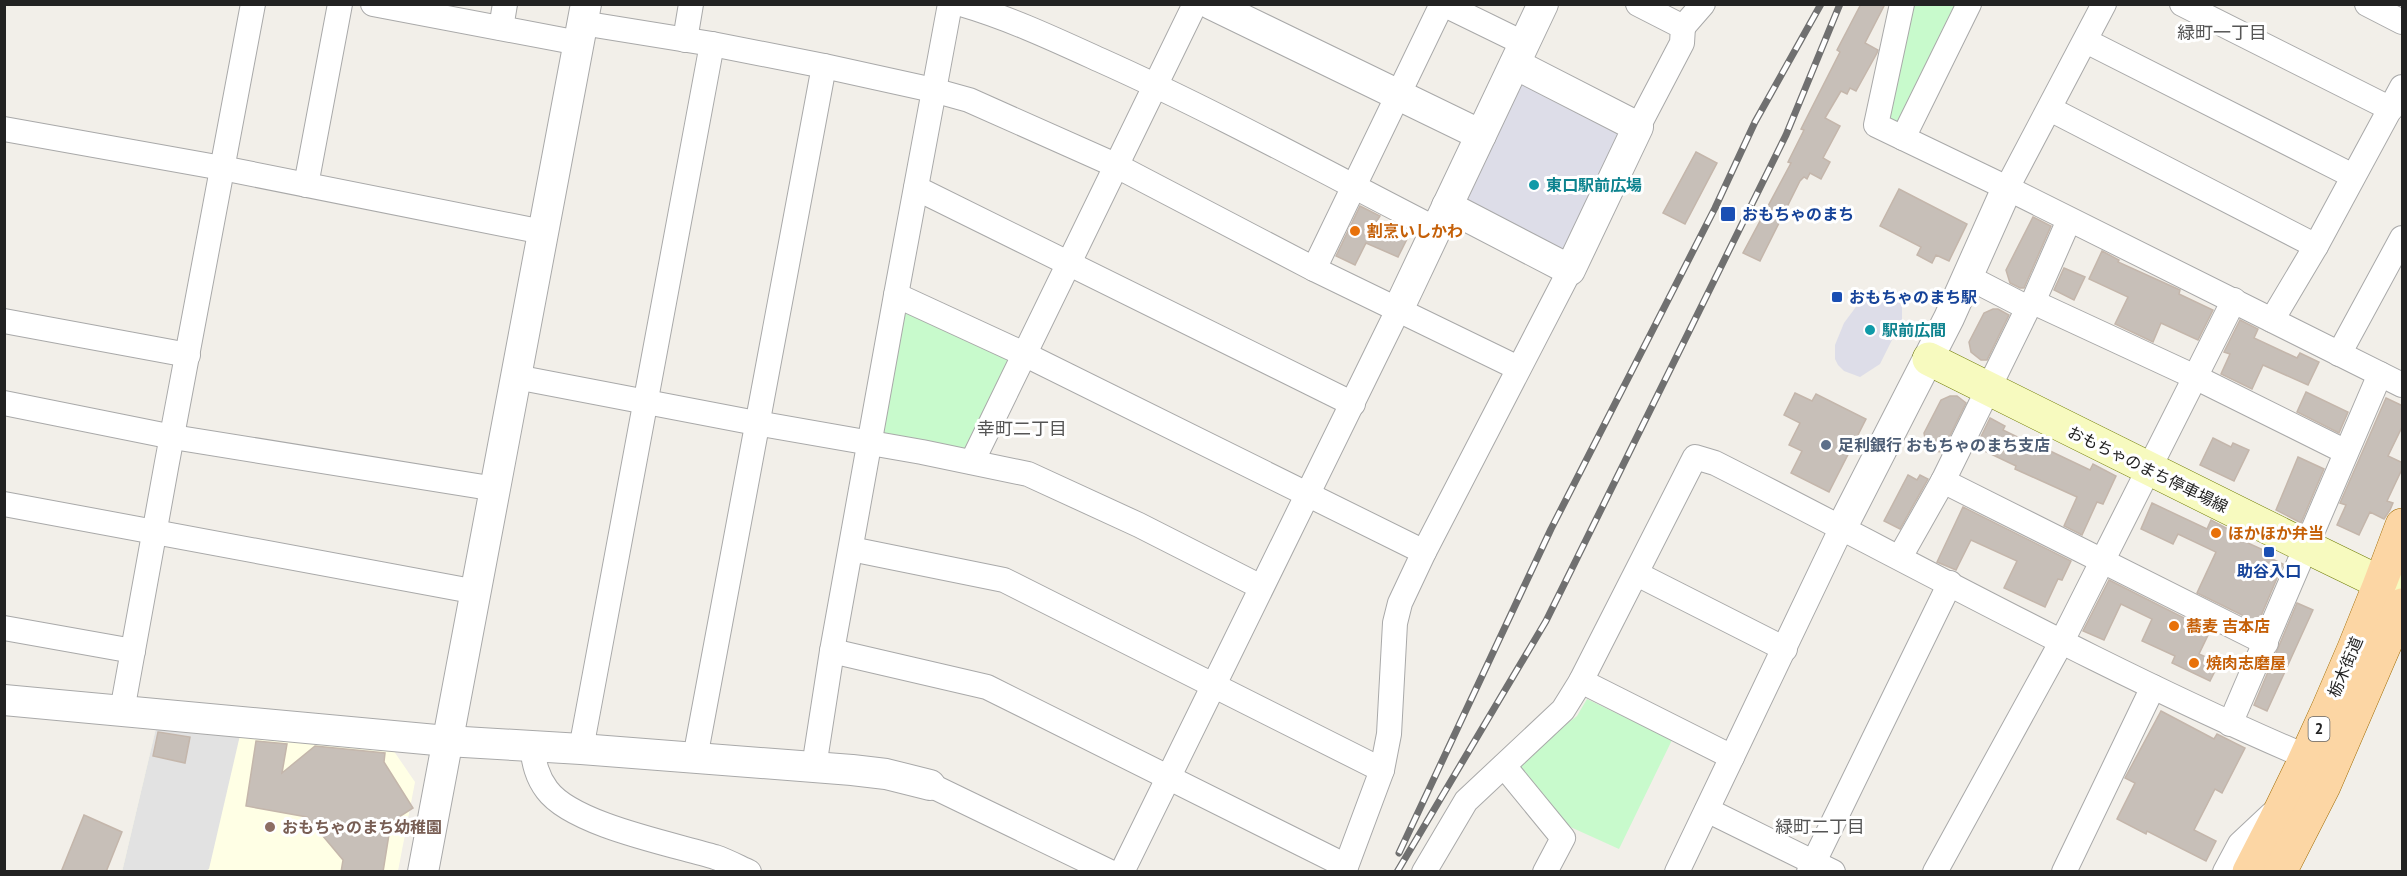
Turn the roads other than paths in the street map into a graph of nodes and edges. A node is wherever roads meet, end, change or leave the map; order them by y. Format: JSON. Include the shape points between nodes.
{"nodes":[{"id":1,"x":340,"y":4,"type":"edge"},
{"id":2,"x":373,"y":4,"type":"edge"},
{"id":3,"x":505,"y":4,"type":"edge"},
{"id":4,"x":691,"y":4,"type":"edge"},
{"id":5,"x":950,"y":4,"type":"edge"},
{"id":6,"x":961,"y":4,"type":"edge"},
{"id":7,"x":1195,"y":4,"type":"edge"},
{"id":8,"x":1211,"y":4,"type":"edge"},
{"id":9,"x":1443,"y":4,"type":"edge"},
{"id":10,"x":1543,"y":4,"type":"edge"},
{"id":11,"x":1638,"y":4,"type":"edge"},
{"id":12,"x":1704,"y":4,"type":"edge"},
{"id":13,"x":1902,"y":4,"type":"edge"},
{"id":14,"x":1969,"y":4,"type":"edge"},
{"id":15,"x":2104,"y":4,"type":"edge"},
{"id":16,"x":2182,"y":4,"type":"edge"},
{"id":17,"x":2367,"y":4,"type":"edge"},
{"id":18,"x":247,"y":6,"type":"edge"},
{"id":19,"x":2403,"y":22,"type":"edge"},
{"id":20,"x":582,"y":24,"type":"edge"},
{"id":21,"x":1683,"y":27,"type":"junction"},
{"id":22,"x":501,"y":28,"type":"junction"},
{"id":23,"x":685,"y":40,"type":"junction"},
{"id":24,"x":2086,"y":41,"type":"junction"},
{"id":25,"x":712,"y":44,"type":"junction"},
{"id":26,"x":1520,"y":54,"type":"junction"},
{"id":27,"x":824,"y":66,"type":"junction"},
{"id":28,"x":1155,"y":84,"type":"junction"},
{"id":29,"x":2403,"y":87,"type":"edge"},
{"id":30,"x":933,"y":90,"type":"junction"},
{"id":31,"x":1398,"y":95,"type":"junction"},
{"id":32,"x":2391,"y":109,"type":"junction"},
{"id":33,"x":2050,"y":110,"type":"junction"},
{"id":34,"x":1638,"y":127,"type":"junction"},
{"id":35,"x":4,"y":129,"type":"edge"},
{"id":36,"x":1481,"y":135,"type":"junction"},
{"id":37,"x":1903,"y":138,"type":"junction"},
{"id":38,"x":1115,"y":165,"type":"junction"},
{"id":39,"x":222,"y":168,"type":"junction"},
{"id":40,"x":2353,"y":176,"type":"junction"},
{"id":41,"x":306,"y":185,"type":"junction"},
{"id":42,"x":1354,"y":187,"type":"junction"},
{"id":43,"x":916,"y":188,"type":"junction"},
{"id":44,"x":2007,"y":188,"type":"junction"},
{"id":45,"x":1442,"y":217,"type":"junction"},
{"id":46,"x":2069,"y":220,"type":"junction"},
{"id":47,"x":543,"y":232,"type":"junction"},
{"id":48,"x":2403,"y":238,"type":"edge"},
{"id":49,"x":2316,"y":246,"type":"junction"},
{"id":50,"x":1068,"y":263,"type":"junction"},
{"id":51,"x":1314,"y":269,"type":"junction"},
{"id":52,"x":1570,"y":270,"type":"junction"},
{"id":53,"x":1968,"y":277,"type":"junction"},
{"id":54,"x":896,"y":295,"type":"junction"},
{"id":55,"x":2234,"y":300,"type":"junction"},
{"id":56,"x":2031,"y":305,"type":"junction"},
{"id":57,"x":1398,"y":310,"type":"junction"},
{"id":58,"x":2272,"y":320,"type":"junction"},
{"id":59,"x":4,"y":321,"type":"edge"},
{"id":60,"x":1024,"y":354,"type":"junction"},
{"id":61,"x":2339,"y":354,"type":"junction"},
{"id":62,"x":188,"y":355,"type":"junction"},
{"id":63,"x":1929,"y":359,"type":"junction"},
{"id":64,"x":1518,"y":368,"type":"junction"},
{"id":65,"x":2380,"y":374,"type":"junction"},
{"id":66,"x":516,"y":377,"type":"junction"},
{"id":67,"x":2195,"y":377,"type":"junction"},
{"id":68,"x":2403,"y":386,"type":"edge"},
{"id":69,"x":1987,"y":388,"type":"junction"},
{"id":70,"x":646,"y":402,"type":"junction"},
{"id":71,"x":4,"y":403,"type":"edge"},
{"id":72,"x":1353,"y":404,"type":"junction"},
{"id":73,"x":756,"y":423,"type":"junction"},
{"id":74,"x":173,"y":437,"type":"junction"},
{"id":75,"x":870,"y":444,"type":"junction"},
{"id":76,"x":2346,"y":452,"type":"junction"},
{"id":77,"x":972,"y":462,"type":"junction"},
{"id":78,"x":2149,"y":470,"type":"junction"},
{"id":79,"x":1942,"y":481,"type":"junction"},
{"id":80,"x":496,"y":489,"type":"junction"},
{"id":81,"x":1308,"y":494,"type":"junction"},
{"id":82,"x":4,"y":504,"type":"edge"},
{"id":83,"x":2403,"y":525,"type":"edge"},
{"id":84,"x":1842,"y":527,"type":"junction"},
{"id":85,"x":153,"y":533,"type":"junction"},
{"id":86,"x":2307,"y":547,"type":"junction"},
{"id":87,"x":851,"y":549,"type":"junction"},
{"id":88,"x":1424,"y":552,"type":"junction"},
{"id":89,"x":1900,"y":557,"type":"junction"},
{"id":90,"x":2104,"y":561,"type":"junction"},
{"id":91,"x":1637,"y":574,"type":"junction"},
{"id":92,"x":1950,"y":583,"type":"junction"},
{"id":93,"x":1262,"y":587,"type":"junction"},
{"id":94,"x":477,"y":592,"type":"junction"},
{"id":95,"x":2396,"y":592,"type":"edge"},
{"id":96,"x":4,"y":628,"type":"edge"},
{"id":97,"x":2062,"y":641,"type":"junction"},
{"id":98,"x":2266,"y":643,"type":"junction"},
{"id":99,"x":1785,"y":649,"type":"junction"},
{"id":100,"x":133,"y":651,"type":"junction"},
{"id":101,"x":832,"y":651,"type":"junction"},
{"id":102,"x":1581,"y":681,"type":"junction"},
{"id":103,"x":1214,"y":685,"type":"junction"},
{"id":104,"x":2152,"y":687,"type":"junction"},
{"id":105,"x":4,"y":700,"type":"edge"},
{"id":106,"x":122,"y":711,"type":"junction"},
{"id":107,"x":2230,"y":724,"type":"junction"},
{"id":108,"x":447,"y":741,"type":"junction"},
{"id":109,"x":532,"y":747,"type":"junction"},
{"id":110,"x":581,"y":749,"type":"junction"},
{"id":111,"x":1732,"y":757,"type":"junction"},
{"id":112,"x":2307,"y":757,"type":"junction"},
{"id":113,"x":695,"y":758,"type":"junction"},
{"id":114,"x":1504,"y":766,"type":"junction"},
{"id":115,"x":814,"y":767,"type":"junction"},
{"id":116,"x":1382,"y":770,"type":"junction"},
{"id":117,"x":1168,"y":778,"type":"junction"},
{"id":118,"x":930,"y":785,"type":"joint"},
{"id":119,"x":2286,"y":801,"type":"junction"},
{"id":120,"x":1707,"y":810,"type":"junction"},
{"id":121,"x":1819,"y":868,"type":"edge"},
{"id":122,"x":1345,"y":869,"type":"edge"},
{"id":123,"x":423,"y":872,"type":"edge"},
{"id":124,"x":749,"y":872,"type":"edge"},
{"id":125,"x":1110,"y":872,"type":"edge"},
{"id":126,"x":1122,"y":872,"type":"edge"},
{"id":127,"x":1424,"y":872,"type":"edge"},
{"id":128,"x":1545,"y":872,"type":"edge"},
{"id":129,"x":1677,"y":872,"type":"edge"},
{"id":130,"x":1935,"y":872,"type":"edge"},
{"id":131,"x":2064,"y":872,"type":"edge"},
{"id":132,"x":2225,"y":872,"type":"edge"},
{"id":133,"x":2249,"y":872,"type":"edge"},
{"id":134,"x":2280,"y":872,"type":"edge"}],
"edges":[{"from":1,"to":41,"type":"street"},
{"from":2,"to":22,"type":"street"},
{"from":3,"to":22,"type":"street"},
{"from":4,"to":23,"type":"street"},
{"from":5,"to":30,"type":"street"},
{"from":6,"to":28,"type":"street","via":[[1033,30]]},
{"from":7,"to":28,"type":"street"},
{"from":8,"to":31,"type":"street"},
{"from":9,"to":26,"type":"street"},
{"from":9,"to":31,"type":"street"},
{"from":10,"to":26,"type":"street"},
{"from":11,"to":21,"type":"street"},
{"from":12,"to":21,"type":"street"},
{"from":13,"to":37,"type":"street","via":[[1876,125]]},
{"from":14,"to":37,"type":"street"},
{"from":15,"to":24,"type":"street"},
{"from":16,"to":32,"type":"street"},
{"from":17,"to":19,"type":"street"},
{"from":18,"to":39,"type":"street"},
{"from":20,"to":22,"type":"street"},
{"from":20,"to":23,"type":"street"},
{"from":20,"to":47,"type":"street"},
{"from":21,"to":34,"type":"street","via":[[1682,43]]},
{"from":23,"to":25,"type":"street"},
{"from":24,"to":33,"type":"street"},
{"from":24,"to":40,"type":"street"},
{"from":25,"to":27,"type":"street"},
{"from":25,"to":70,"type":"street"},
{"from":26,"to":34,"type":"street"},
{"from":26,"to":36,"type":"street"},
{"from":27,"to":30,"type":"street"},
{"from":27,"to":73,"type":"street"},
{"from":28,"to":38,"type":"street"},
{"from":28,"to":42,"type":"street"},
{"from":29,"to":32,"type":"street"},
{"from":30,"to":38,"type":"street","via":[[1006,115]]},
{"from":30,"to":43,"type":"street"},
{"from":31,"to":36,"type":"street"},
{"from":31,"to":42,"type":"street"},
{"from":32,"to":40,"type":"street"},
{"from":33,"to":44,"type":"street"},
{"from":33,"to":49,"type":"street"},
{"from":34,"to":52,"type":"street"},
{"from":35,"to":39,"type":"street"},
{"from":36,"to":45,"type":"street"},
{"from":37,"to":44,"type":"street"},
{"from":38,"to":50,"type":"street"},
{"from":38,"to":51,"type":"street"},
{"from":39,"to":41,"type":"street"},
{"from":39,"to":62,"type":"street"},
{"from":40,"to":49,"type":"street"},
{"from":41,"to":47,"type":"street"},
{"from":42,"to":45,"type":"street"},
{"from":42,"to":51,"type":"street"},
{"from":43,"to":50,"type":"street"},
{"from":43,"to":54,"type":"street"},
{"from":44,"to":46,"type":"street"},
{"from":44,"to":53,"type":"street"},
{"from":45,"to":52,"type":"street"},
{"from":45,"to":57,"type":"street"},
{"from":46,"to":55,"type":"street"},
{"from":46,"to":56,"type":"street"},
{"from":47,"to":66,"type":"street"},
{"from":48,"to":61,"type":"street"},
{"from":49,"to":58,"type":"street"},
{"from":50,"to":60,"type":"street"},
{"from":50,"to":72,"type":"street"},
{"from":51,"to":57,"type":"street"},
{"from":52,"to":64,"type":"street"},
{"from":53,"to":56,"type":"street"},
{"from":53,"to":63,"type":"street"},
{"from":54,"to":60,"type":"street"},
{"from":54,"to":75,"type":"street"},
{"from":55,"to":58,"type":"street"},
{"from":55,"to":67,"type":"street"},
{"from":56,"to":67,"type":"street"},
{"from":56,"to":69,"type":"street"},
{"from":57,"to":64,"type":"street"},
{"from":57,"to":72,"type":"street"},
{"from":58,"to":61,"type":"street"},
{"from":59,"to":62,"type":"street"},
{"from":60,"to":77,"type":"street"},
{"from":60,"to":81,"type":"street"},
{"from":61,"to":65,"type":"street"},
{"from":62,"to":74,"type":"street"},
{"from":63,"to":69,"type":"main road","name":"おもちゃのまち停車場線"},
{"from":63,"to":84,"type":"street"},
{"from":64,"to":88,"type":"street"},
{"from":65,"to":68,"type":"street"},
{"from":65,"to":76,"type":"street"},
{"from":66,"to":70,"type":"street"},
{"from":66,"to":80,"type":"street"},
{"from":67,"to":76,"type":"street"},
{"from":67,"to":78,"type":"street"},
{"from":69,"to":78,"type":"main road","name":"おもちゃのまち停車場線"},
{"from":69,"to":79,"type":"street"},
{"from":70,"to":73,"type":"street"},
{"from":70,"to":110,"type":"street"},
{"from":71,"to":74,"type":"street"},
{"from":72,"to":81,"type":"street"},
{"from":73,"to":75,"type":"street"},
{"from":73,"to":113,"type":"street"},
{"from":74,"to":80,"type":"street"},
{"from":74,"to":85,"type":"street"},
{"from":75,"to":77,"type":"street"},
{"from":75,"to":87,"type":"street"},
{"from":76,"to":86,"type":"street"},
{"from":77,"to":93,"type":"street","via":[[1028,474]]},
{"from":78,"to":86,"type":"main road","name":"おもちゃのまち停車場線"},
{"from":78,"to":90,"type":"street"},
{"from":79,"to":89,"type":"street"},
{"from":79,"to":90,"type":"street"},
{"from":80,"to":94,"type":"street"},
{"from":81,"to":88,"type":"street"},
{"from":81,"to":93,"type":"street"},
{"from":82,"to":85,"type":"street"},
{"from":83,"to":95,"type":"main road","name":"栃木街道","number":"2"},
{"from":84,"to":89,"type":"street"},
{"from":84,"to":91,"type":"street","via":[[1695,457]]},
{"from":84,"to":99,"type":"street"},
{"from":85,"to":94,"type":"street"},
{"from":85,"to":100,"type":"street"},
{"from":86,"to":95,"type":"main road","name":"おもちゃのまち停車場線"},
{"from":86,"to":98,"type":"street"},
{"from":87,"to":101,"type":"street"},
{"from":87,"to":103,"type":"street","via":[[1004,580]]},
{"from":88,"to":116,"type":"street","via":[[1395,623],[1389,734]]},
{"from":89,"to":92,"type":"street"},
{"from":90,"to":97,"type":"street"},
{"from":90,"to":98,"type":"street"},
{"from":91,"to":99,"type":"street"},
{"from":91,"to":102,"type":"street"},
{"from":92,"to":97,"type":"street"},
{"from":92,"to":121,"type":"street"},
{"from":93,"to":103,"type":"street"},
{"from":94,"to":108,"type":"street"},
{"from":95,"to":112,"type":"main road","name":"栃木街道","number":"2"},
{"from":95,"to":134,"type":"main road","name":"栃木街道","number":"2","via":[[2324,786]]},
{"from":96,"to":100,"type":"street"},
{"from":97,"to":104,"type":"street"},
{"from":97,"to":130,"type":"street"},
{"from":98,"to":107,"type":"street"},
{"from":99,"to":111,"type":"street"},
{"from":100,"to":106,"type":"street"},
{"from":101,"to":115,"type":"street"},
{"from":101,"to":117,"type":"street","via":[[987,687]]},
{"from":102,"to":111,"type":"street"},
{"from":102,"to":114,"type":"street","via":[[1563,710]]},
{"from":103,"to":116,"type":"street"},
{"from":103,"to":117,"type":"street"},
{"from":104,"to":107,"type":"street"},
{"from":104,"to":131,"type":"street"},
{"from":105,"to":106,"type":"street"},
{"from":106,"to":108,"type":"street"},
{"from":107,"to":112,"type":"street"},
{"from":108,"to":109,"type":"street"},
{"from":108,"to":123,"type":"street"},
{"from":109,"to":110,"type":"street"},
{"from":109,"to":124,"type":"street","via":[[536,771],[547,791],[565,806],[603,824],[718,858]]},
{"from":110,"to":113,"type":"street"},
{"from":111,"to":120,"type":"street"},
{"from":112,"to":119,"type":"main road","name":"栃木街道","number":"2"},
{"from":113,"to":115,"type":"street"},
{"from":114,"to":127,"type":"street","via":[[1466,801]]},
{"from":114,"to":128,"type":"street","via":[[1563,838]]},
{"from":115,"to":118,"type":"street","via":[[886,774]]},
{"from":116,"to":122,"type":"street"},
{"from":117,"to":122,"type":"street"},
{"from":117,"to":126,"type":"street"},
{"from":118,"to":125,"type":"street"},
{"from":119,"to":132,"type":"street","via":[[2240,844]]},
{"from":119,"to":133,"type":"main road","name":"栃木街道","number":"2"},
{"from":120,"to":121,"type":"street"},
{"from":120,"to":129,"type":"street"}]}
